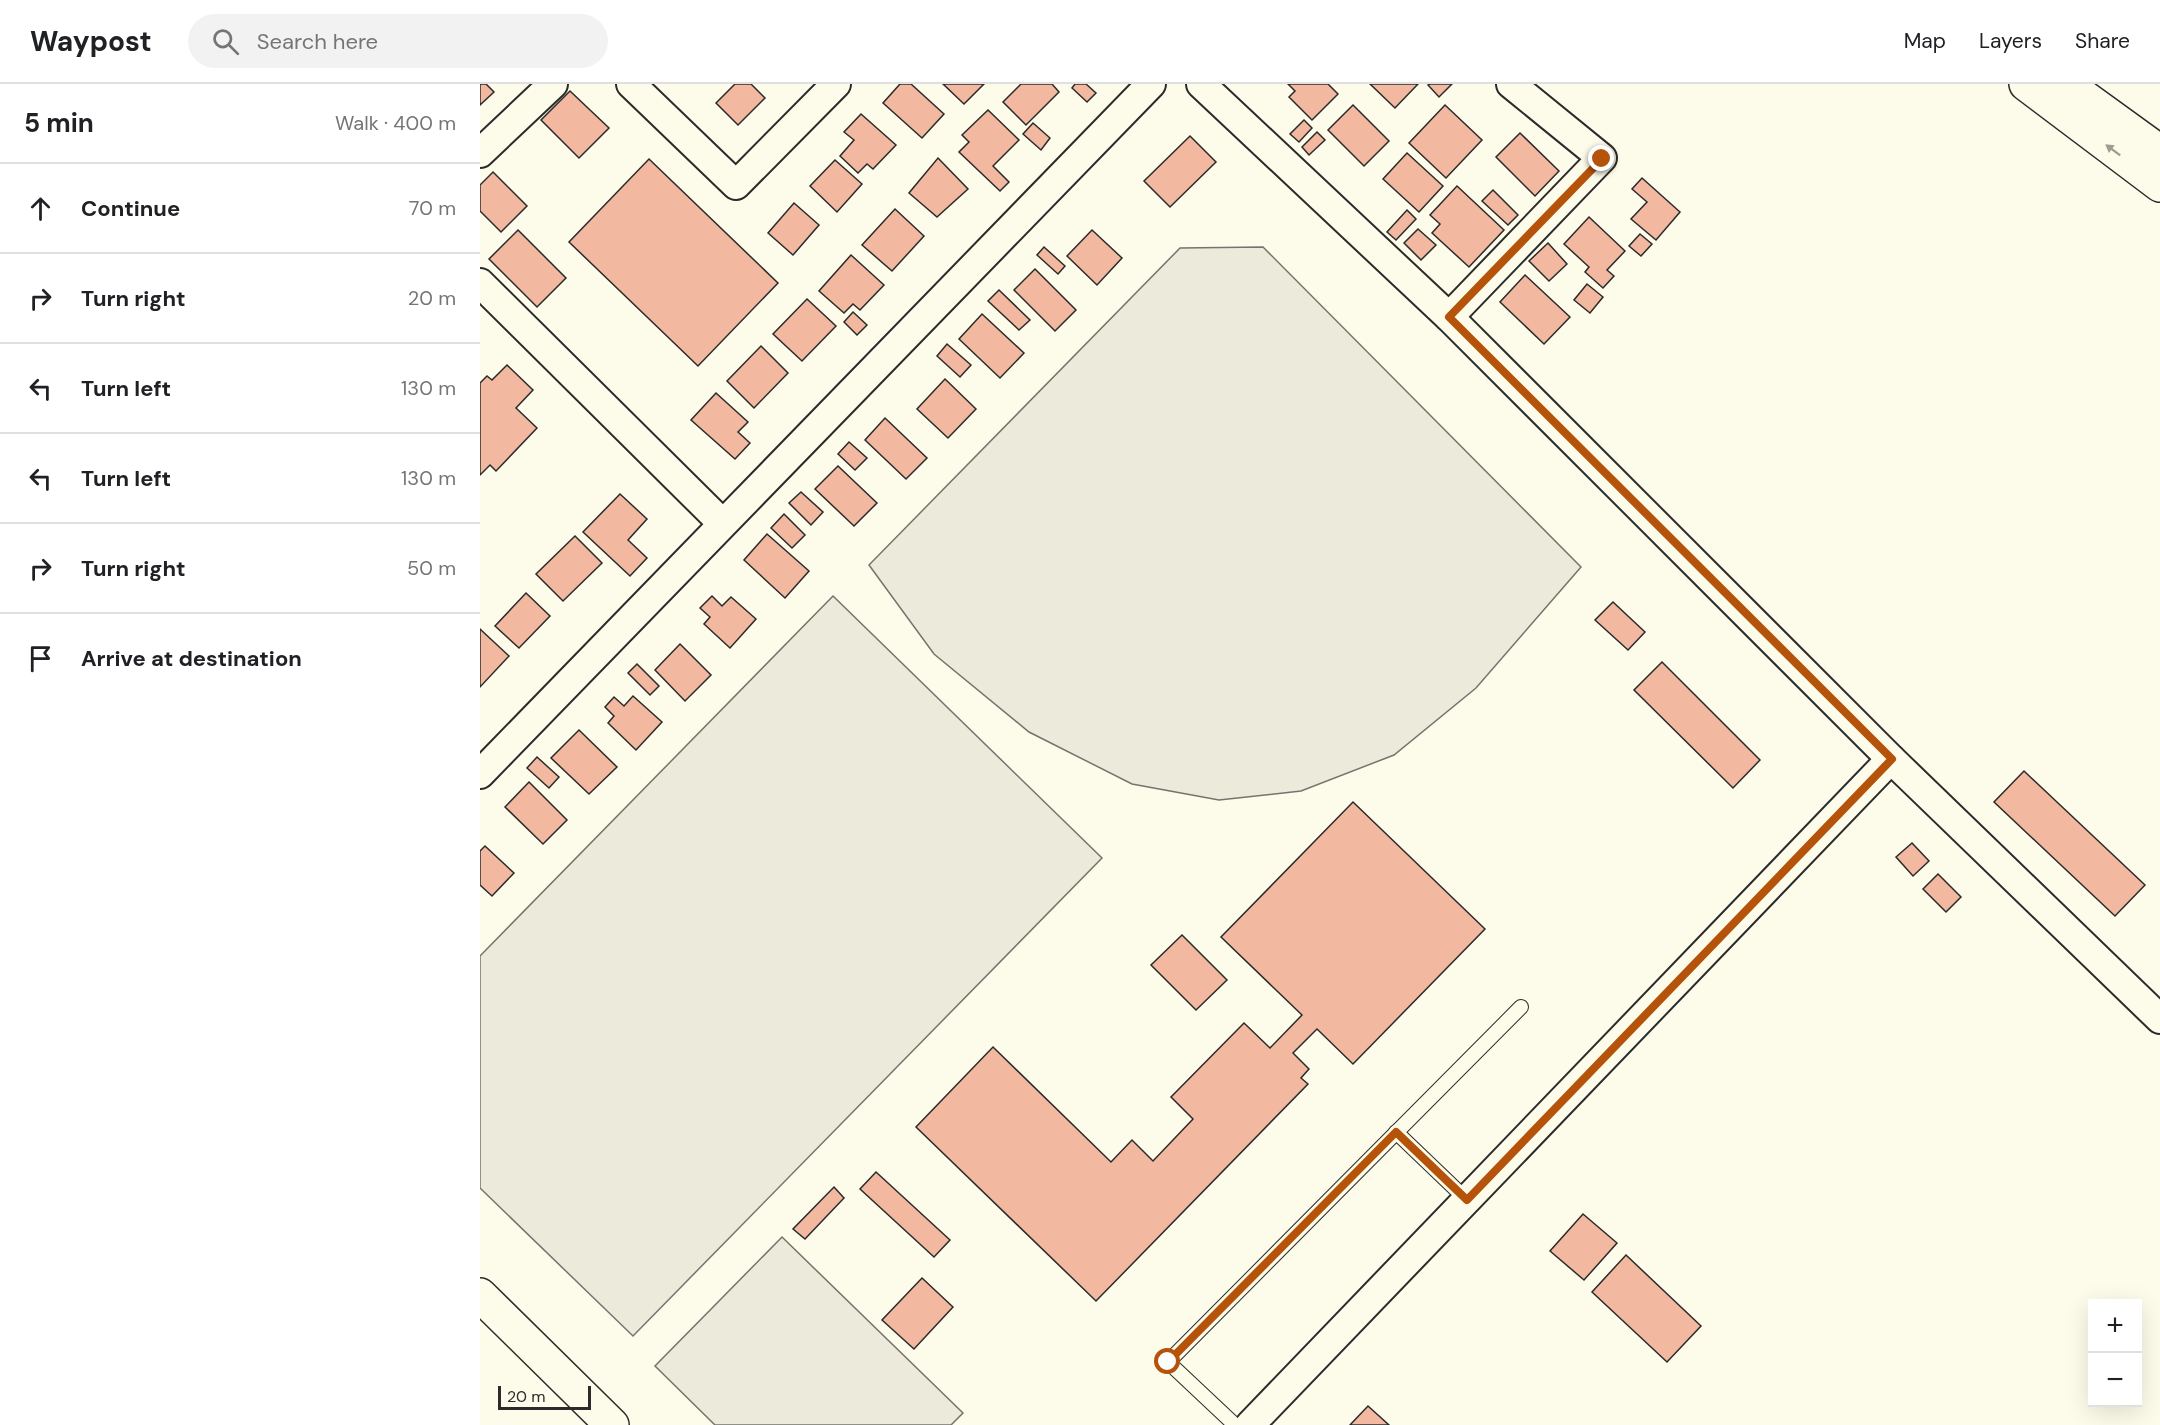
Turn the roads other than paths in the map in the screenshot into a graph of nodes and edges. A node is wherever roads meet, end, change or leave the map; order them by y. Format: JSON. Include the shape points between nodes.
{"nodes":[{"id":1,"x":553,"y":84,"type":"edge"},
{"id":2,"x":631,"y":84,"type":"edge"},
{"id":3,"x":836,"y":84,"type":"edge"},
{"id":4,"x":1151,"y":84,"type":"edge"},
{"id":5,"x":1511,"y":84,"type":"edge"},
{"id":6,"x":2026,"y":84,"type":"edge"},
{"id":7,"x":2066,"y":84,"type":"edge"},
{"id":8,"x":1213,"y":88,"type":"edge"},
{"id":9,"x":2160,"y":152,"type":"edge"},
{"id":10,"x":480,"y":153,"type":"edge"},
{"id":11,"x":2160,"y":185,"type":"edge"},
{"id":12,"x":480,"y":283,"type":"edge"},
{"id":13,"x":1449,"y":317,"type":"junction"},
{"id":14,"x":722,"y":523,"type":"junction"},
{"id":15,"x":1892,"y":759,"type":"junction"},
{"id":16,"x":480,"y":774,"type":"edge"},
{"id":17,"x":1521,"y":1006,"type":"dead end"},
{"id":18,"x":2160,"y":1019,"type":"edge"},
{"id":19,"x":1396,"y":1132,"type":"junction"},
{"id":20,"x":1467,"y":1200,"type":"junction"},
{"id":21,"x":480,"y":1295,"type":"edge"},
{"id":22,"x":612,"y":1425,"type":"edge"},
{"id":23,"x":1235,"y":1425,"type":"edge"},
{"id":24,"x":1250,"y":1425,"type":"edge"}],
"edges":[{"from":1,"to":10,"type":"street"},
{"from":2,"to":3,"type":"street","via":[[736,185]]},
{"from":4,"to":14,"type":"street"},
{"from":5,"to":13,"type":"street","via":[[1602,159]]},
{"from":11,"to":6,"type":"main road","one_way":true},
{"from":7,"to":9,"type":"main road"},
{"from":8,"to":13,"type":"street"},
{"from":12,"to":14,"type":"street"},
{"from":13,"to":15,"type":"street"},
{"from":14,"to":16,"type":"street"},
{"from":15,"to":18,"type":"street"},
{"from":15,"to":20,"type":"street"},
{"from":17,"to":19,"type":"lane"},
{"from":19,"to":20,"type":"lane"},
{"from":19,"to":23,"type":"lane","via":[[1168,1362]]},
{"from":20,"to":24,"type":"street"},
{"from":21,"to":22,"type":"main road"}]}
